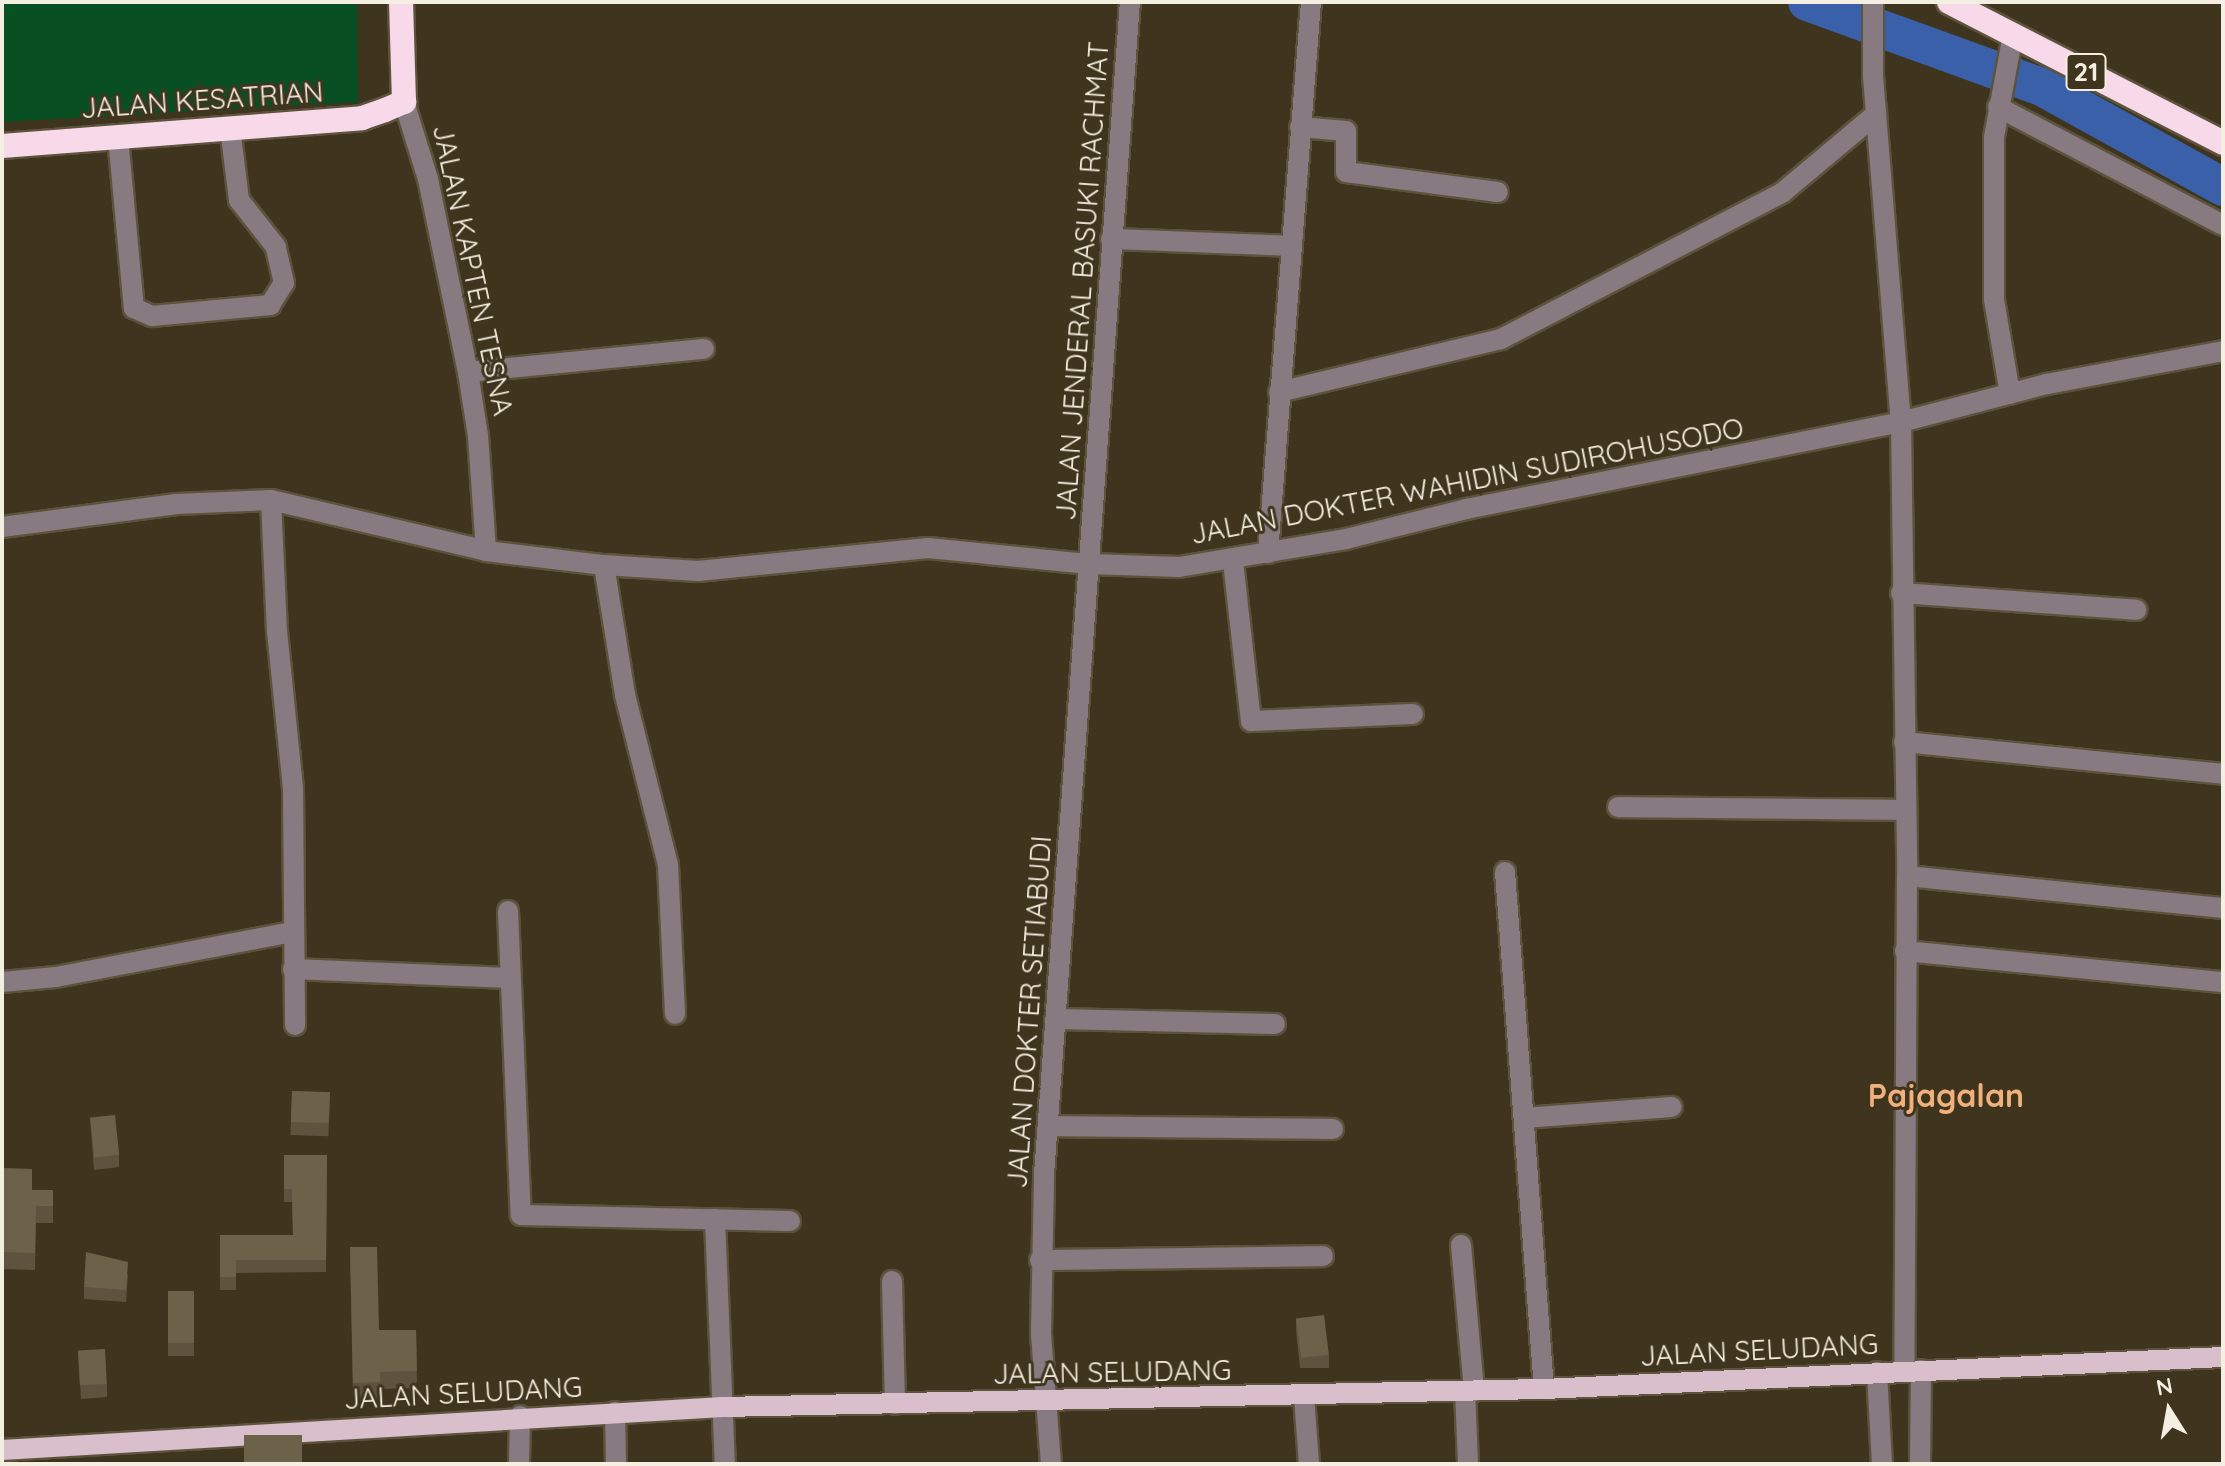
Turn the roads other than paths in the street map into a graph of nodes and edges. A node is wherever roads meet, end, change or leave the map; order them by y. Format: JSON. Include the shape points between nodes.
{"nodes":[{"id":1,"x":401,"y":2,"type":"edge"},
{"id":2,"x":1130,"y":2,"type":"edge"},
{"id":3,"x":1311,"y":2,"type":"edge"},
{"id":4,"x":1873,"y":2,"type":"edge"},
{"id":5,"x":1949,"y":2,"type":"edge"},
{"id":6,"x":2013,"y":34,"type":"junction"},
{"id":7,"x":404,"y":102,"type":"junction"},
{"id":8,"x":1998,"y":107,"type":"junction"},
{"id":9,"x":1876,"y":114,"type":"junction"},
{"id":10,"x":1300,"y":127,"type":"junction"},
{"id":11,"x":230,"y":128,"type":"junction"},
{"id":12,"x":118,"y":137,"type":"junction"},
{"id":13,"x":2223,"y":143,"type":"edge"},
{"id":14,"x":2,"y":146,"type":"edge"},
{"id":15,"x":1498,"y":192,"type":"dead end"},
{"id":16,"x":2223,"y":225,"type":"edge"},
{"id":17,"x":1111,"y":239,"type":"junction"},
{"id":18,"x":1291,"y":246,"type":"junction"},
{"id":19,"x":704,"y":349,"type":"dead end"},
{"id":20,"x":2223,"y":351,"type":"edge"},
{"id":21,"x":468,"y":372,"type":"junction"},
{"id":22,"x":1279,"y":392,"type":"junction"},
{"id":23,"x":2010,"y":394,"type":"junction"},
{"id":24,"x":1901,"y":422,"type":"junction"},
{"id":25,"x":271,"y":500,"type":"junction"},
{"id":26,"x":2,"y":527,"type":"edge"},
{"id":27,"x":486,"y":551,"type":"junction"},
{"id":28,"x":1268,"y":553,"type":"junction"},
{"id":29,"x":1233,"y":561,"type":"junction"},
{"id":30,"x":1089,"y":564,"type":"junction"},
{"id":31,"x":604,"y":565,"type":"junction"},
{"id":32,"x":1901,"y":593,"type":"junction"},
{"id":33,"x":2136,"y":610,"type":"dead end"},
{"id":34,"x":1413,"y":714,"type":"dead end"},
{"id":35,"x":1904,"y":742,"type":"junction"},
{"id":36,"x":2223,"y":774,"type":"edge"},
{"id":37,"x":1618,"y":807,"type":"dead end"},
{"id":38,"x":1905,"y":810,"type":"junction"},
{"id":39,"x":1505,"y":872,"type":"dead end"},
{"id":40,"x":1907,"y":876,"type":"junction"},
{"id":41,"x":2223,"y":908,"type":"edge"},
{"id":42,"x":508,"y":911,"type":"dead end"},
{"id":43,"x":293,"y":932,"type":"junction"},
{"id":44,"x":1905,"y":951,"type":"junction"},
{"id":45,"x":293,"y":969,"type":"junction"},
{"id":46,"x":507,"y":978,"type":"junction"},
{"id":47,"x":2,"y":982,"type":"edge"},
{"id":48,"x":2223,"y":982,"type":"edge"},
{"id":49,"x":675,"y":1014,"type":"dead end"},
{"id":50,"x":1058,"y":1019,"type":"junction"},
{"id":51,"x":1275,"y":1024,"type":"dead end"},
{"id":52,"x":295,"y":1025,"type":"dead end"},
{"id":53,"x":1672,"y":1107,"type":"dead end"},
{"id":54,"x":1524,"y":1118,"type":"junction"},
{"id":55,"x":1049,"y":1126,"type":"junction"},
{"id":56,"x":1333,"y":1129,"type":"dead end"},
{"id":57,"x":715,"y":1219,"type":"junction"},
{"id":58,"x":790,"y":1221,"type":"dead end"},
{"id":59,"x":1461,"y":1245,"type":"dead end"},
{"id":60,"x":1323,"y":1256,"type":"dead end"},
{"id":61,"x":1040,"y":1260,"type":"junction"},
{"id":62,"x":892,"y":1281,"type":"dead end"},
{"id":63,"x":2223,"y":1357,"type":"edge"},
{"id":64,"x":1913,"y":1370,"type":"junction"},
{"id":65,"x":1877,"y":1372,"type":"junction"},
{"id":66,"x":1544,"y":1389,"type":"junction"},
{"id":67,"x":1470,"y":1391,"type":"junction"},
{"id":68,"x":1304,"y":1397,"type":"junction"},
{"id":69,"x":1044,"y":1401,"type":"junction"},
{"id":70,"x":895,"y":1404,"type":"junction"},
{"id":71,"x":723,"y":1407,"type":"junction"},
{"id":72,"x":615,"y":1412,"type":"junction"},
{"id":73,"x":520,"y":1416,"type":"junction"},
{"id":74,"x":2,"y":1450,"type":"edge"},
{"id":75,"x":519,"y":1464,"type":"edge"},
{"id":76,"x":616,"y":1464,"type":"edge"},
{"id":77,"x":725,"y":1464,"type":"edge"},
{"id":78,"x":1051,"y":1464,"type":"edge"},
{"id":79,"x":1309,"y":1464,"type":"edge"},
{"id":80,"x":1468,"y":1464,"type":"edge"},
{"id":81,"x":1882,"y":1464,"type":"edge"},
{"id":82,"x":1920,"y":1464,"type":"edge"}],
"edges":[{"from":1,"to":7,"type":"highway","name":"JALAN KAPTEN TESNA"},
{"from":2,"to":17,"type":"street","name":"JALAN JENDERAL BASUKI RACHMAT"},
{"from":3,"to":10,"type":"street"},
{"from":4,"to":9,"type":"street"},
{"from":5,"to":6,"type":"highway","number":"21"},
{"from":6,"to":8,"type":"street"},
{"from":6,"to":13,"type":"highway","number":"21"},
{"from":7,"to":11,"type":"highway","name":"JALAN KESATRIAN","via":[[362,118]]},
{"from":7,"to":21,"type":"street","name":"JALAN KAPTEN TESNA","via":[[428,179]]},
{"from":8,"to":16,"type":"street"},
{"from":8,"to":23,"type":"street","via":[[1994,299]]},
{"from":9,"to":22,"type":"street","via":[[1782,193],[1501,339]]},
{"from":9,"to":24,"type":"street"},
{"from":10,"to":15,"type":"street","via":[[1346,131],[1346,172]]},
{"from":10,"to":18,"type":"street"},
{"from":11,"to":12,"type":"highway","name":"JALAN KESATRIAN"},
{"from":11,"to":12,"type":"street","via":[[239,200],[276,247],[284,283],[270,305],[152,316],[134,308]]},
{"from":12,"to":14,"type":"highway","name":"JALAN KESATRIAN"},
{"from":17,"to":18,"type":"street"},
{"from":17,"to":30,"type":"street","name":"JALAN JENDERAL BASUKI RACHMAT"},
{"from":18,"to":22,"type":"street"},
{"from":19,"to":21,"type":"street"},
{"from":20,"to":23,"type":"street","name":"JALAN DOKTER WAHIDIN SUDIROHUSODO"},
{"from":21,"to":27,"type":"street","name":"JALAN KAPTEN TESNA"},
{"from":22,"to":28,"type":"street"},
{"from":23,"to":24,"type":"street","name":"JALAN DOKTER WAHIDIN SUDIROHUSODO"},
{"from":24,"to":28,"type":"street","name":"JALAN DOKTER WAHIDIN SUDIROHUSODO"},
{"from":24,"to":32,"type":"street"},
{"from":25,"to":26,"type":"street","name":"JALAN DOKTER WAHIDIN SUDIROHUSODO","via":[[176,504]]},
{"from":25,"to":27,"type":"street","name":"JALAN DOKTER WAHIDIN SUDIROHUSODO"},
{"from":25,"to":43,"type":"street","via":[[293,788]]},
{"from":27,"to":31,"type":"street","name":"JALAN DOKTER WAHIDIN SUDIROHUSODO"},
{"from":28,"to":29,"type":"street","name":"JALAN DOKTER WAHIDIN SUDIROHUSODO"},
{"from":29,"to":30,"type":"street","name":"JALAN DOKTER WAHIDIN SUDIROHUSODO","via":[[1179,567]]},
{"from":29,"to":34,"type":"street","via":[[1251,721]]},
{"from":30,"to":31,"type":"street","name":"JALAN DOKTER WAHIDIN SUDIROHUSODO","via":[[928,548],[698,571]]},
{"from":30,"to":50,"type":"street","name":"JALAN DOKTER SETIABUDI"},
{"from":31,"to":49,"type":"street","via":[[625,695],[668,865]]},
{"from":32,"to":33,"type":"street"},
{"from":32,"to":35,"type":"street"},
{"from":35,"to":36,"type":"street"},
{"from":35,"to":38,"type":"street"},
{"from":37,"to":38,"type":"street"},
{"from":38,"to":40,"type":"street"},
{"from":39,"to":54,"type":"street"},
{"from":40,"to":41,"type":"street"},
{"from":40,"to":44,"type":"street"},
{"from":42,"to":46,"type":"street"},
{"from":43,"to":45,"type":"street"},
{"from":43,"to":47,"type":"street","via":[[56,977]]},
{"from":44,"to":48,"type":"street"},
{"from":44,"to":64,"type":"street"},
{"from":45,"to":46,"type":"street"},
{"from":45,"to":52,"type":"street"},
{"from":46,"to":57,"type":"street","via":[[521,1215]]},
{"from":50,"to":51,"type":"street"},
{"from":50,"to":55,"type":"street","name":"JALAN DOKTER SETIABUDI"},
{"from":53,"to":54,"type":"street"},
{"from":54,"to":66,"type":"street"},
{"from":55,"to":56,"type":"street"},
{"from":55,"to":61,"type":"street","name":"JALAN DOKTER SETIABUDI"},
{"from":57,"to":58,"type":"street"},
{"from":57,"to":71,"type":"street"},
{"from":59,"to":67,"type":"street"},
{"from":60,"to":61,"type":"street"},
{"from":61,"to":69,"type":"street","name":"JALAN DOKTER SETIABUDI"},
{"from":62,"to":70,"type":"street"},
{"from":63,"to":64,"type":"main road","name":"JALAN SELUDANG"},
{"from":64,"to":65,"type":"main road","name":"JALAN SELUDANG"},
{"from":64,"to":82,"type":"street"},
{"from":65,"to":66,"type":"main road","name":"JALAN SELUDANG"},
{"from":65,"to":81,"type":"street"},
{"from":66,"to":67,"type":"main road","name":"JALAN SELUDANG"},
{"from":67,"to":68,"type":"main road","name":"JALAN SELUDANG"},
{"from":67,"to":80,"type":"street"},
{"from":68,"to":69,"type":"main road","name":"JALAN SELUDANG"},
{"from":68,"to":79,"type":"street"},
{"from":69,"to":70,"type":"main road","name":"JALAN SELUDANG"},
{"from":69,"to":78,"type":"street","name":"JALAN DOKTER SETIABUDI"},
{"from":70,"to":71,"type":"main road","name":"JALAN SELUDANG"},
{"from":71,"to":72,"type":"main road","name":"JALAN SELUDANG"},
{"from":71,"to":77,"type":"street"},
{"from":72,"to":73,"type":"main road","name":"JALAN SELUDANG"},
{"from":72,"to":76,"type":"street"},
{"from":73,"to":74,"type":"main road","name":"JALAN SELUDANG"},
{"from":73,"to":75,"type":"street"}]}
